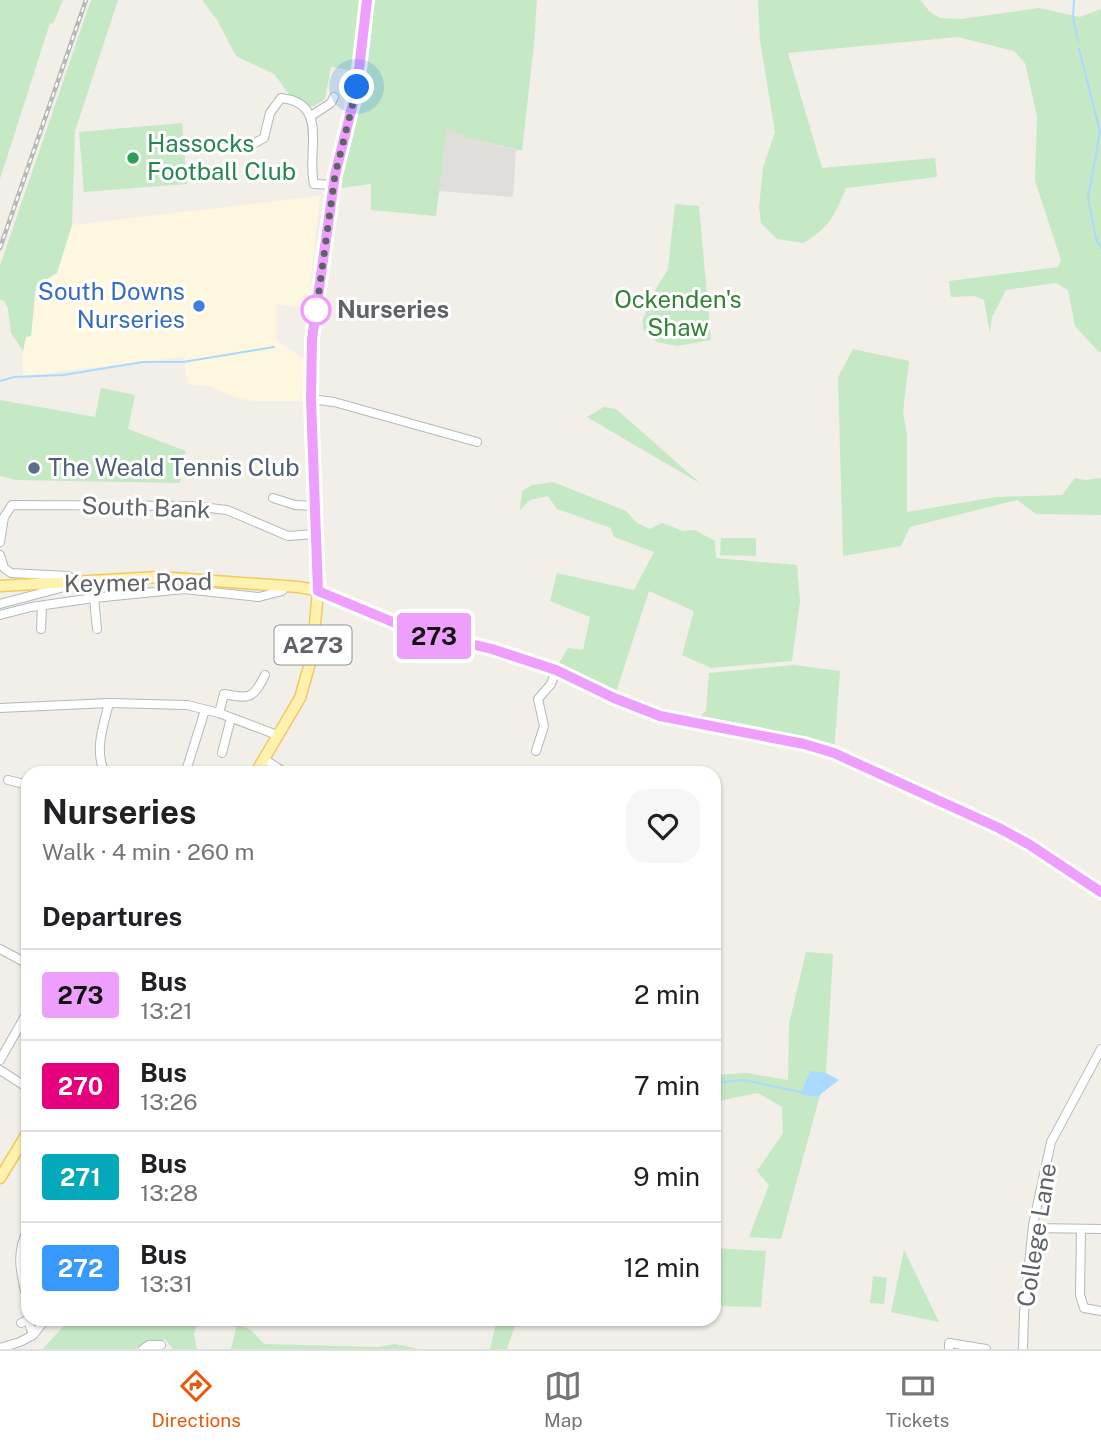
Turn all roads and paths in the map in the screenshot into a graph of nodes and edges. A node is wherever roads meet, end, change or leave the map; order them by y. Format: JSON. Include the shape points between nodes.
{"nodes":[{"id":1,"x":367,"y":0,"type":"edge"},
{"id":2,"x":334,"y":97,"type":"dead end"},
{"id":3,"x":310,"y":116,"type":"junction"},
{"id":4,"x":255,"y":143,"type":"dead end"},
{"id":5,"x":334,"y":185,"type":"junction"},
{"id":6,"x":311,"y":399,"type":"junction"},
{"id":7,"x":477,"y":442,"type":"dead end"},
{"id":8,"x":273,"y":498,"type":"dead end"},
{"id":9,"x":314,"y":506,"type":"junction"},
{"id":10,"x":315,"y":534,"type":"junction"},
{"id":11,"x":0,"y":542,"type":"edge"},
{"id":12,"x":0,"y":555,"type":"edge"},
{"id":13,"x":79,"y":582,"type":"junction"},
{"id":14,"x":0,"y":586,"type":"edge"},
{"id":15,"x":285,"y":586,"type":"junction"},
{"id":16,"x":318,"y":591,"type":"junction"},
{"id":17,"x":94,"y":598,"type":"junction"},
{"id":18,"x":339,"y":599,"type":"junction"},
{"id":19,"x":0,"y":604,"type":"edge"},
{"id":20,"x":42,"y":606,"type":"junction"},
{"id":21,"x":317,"y":611,"type":"junction"},
{"id":22,"x":0,"y":615,"type":"edge"},
{"id":23,"x":41,"y":629,"type":"dead end"},
{"id":24,"x":97,"y":629,"type":"dead end"},
{"id":25,"x":556,"y":670,"type":"junction"},
{"id":26,"x":265,"y":675,"type":"dead end"},
{"id":27,"x":109,"y":703,"type":"junction"},
{"id":28,"x":0,"y":708,"type":"edge"},
{"id":29,"x":205,"y":710,"type":"junction"},
{"id":30,"x":219,"y":713,"type":"junction"},
{"id":31,"x":231,"y":718,"type":"junction"},
{"id":32,"x":276,"y":735,"type":"junction"},
{"id":33,"x":536,"y":751,"type":"dead end"},
{"id":34,"x":222,"y":753,"type":"dead end"},
{"id":35,"x":264,"y":759,"type":"junction"},
{"id":36,"x":101,"y":766,"type":"edge"},
{"id":37,"x":188,"y":766,"type":"edge"},
{"id":38,"x":260,"y":766,"type":"edge"},
{"id":39,"x":275,"y":766,"type":"edge"},
{"id":40,"x":8,"y":780,"type":"dead end"},
{"id":41,"x":21,"y":783,"type":"edge"},
{"id":42,"x":1101,"y":892,"type":"edge"},
{"id":43,"x":0,"y":949,"type":"edge"},
{"id":44,"x":21,"y":960,"type":"edge"},
{"id":45,"x":21,"y":1023,"type":"edge"},
{"id":46,"x":1101,"y":1049,"type":"edge"},
{"id":47,"x":0,"y":1060,"type":"edge"},
{"id":48,"x":0,"y":1070,"type":"edge"},
{"id":49,"x":21,"y":1084,"type":"edge"},
{"id":50,"x":21,"y":1144,"type":"edge"},
{"id":51,"x":0,"y":1178,"type":"edge"},
{"id":52,"x":1033,"y":1228,"type":"junction"},
{"id":53,"x":1080,"y":1229,"type":"junction"},
{"id":54,"x":1101,"y":1229,"type":"edge"},
{"id":55,"x":21,"y":1245,"type":"edge"},
{"id":56,"x":21,"y":1273,"type":"edge"},
{"id":57,"x":1101,"y":1311,"type":"edge"},
{"id":58,"x":30,"y":1326,"type":"edge"},
{"id":59,"x":41,"y":1326,"type":"edge"},
{"id":60,"x":33,"y":1335,"type":"junction"},
{"id":61,"x":160,"y":1345,"type":"dead end"},
{"id":62,"x":0,"y":1348,"type":"edge"},
{"id":63,"x":143,"y":1349,"type":"edge"},
{"id":64,"x":949,"y":1349,"type":"edge"},
{"id":65,"x":986,"y":1349,"type":"edge"},
{"id":66,"x":1023,"y":1349,"type":"edge"}],
"edges":[{"from":1,"to":5,"type":"main road","number":"A273","via":[[357,87]]},
{"from":2,"to":3,"type":"street"},
{"from":3,"to":4,"type":"street","via":[[298,102],[281,98],[270,113],[264,138]]},
{"from":3,"to":5,"type":"street","via":[[314,184]]},
{"from":5,"to":6,"type":"main road","number":"A273","via":[[312,339]]},
{"from":6,"to":7,"type":"street"},
{"from":6,"to":9,"type":"main road","number":"A273"},
{"from":8,"to":9,"type":"street"},
{"from":9,"to":10,"type":"main road","number":"A273"},
{"from":10,"to":11,"type":"street","name":"South Bank","via":[[288,536],[227,510],[192,506],[12,505],[4,517]]},
{"from":10,"to":16,"type":"main road","number":"A273"},
{"from":12,"to":13,"type":"street","via":[[11,573],[68,576]]},
{"from":13,"to":14,"type":"main road","name":"Keymer Road"},
{"from":13,"to":15,"type":"main road","name":"Keymer Road","via":[[160,577]]},
{"from":13,"to":19,"type":"street"},
{"from":15,"to":16,"type":"main road","name":"Keymer Road"},
{"from":15,"to":17,"type":"street","via":[[259,597],[184,589]]},
{"from":16,"to":18,"type":"main road","name":"Keymer Road"},
{"from":16,"to":21,"type":"main road","number":"A273"},
{"from":17,"to":20,"type":"street"},
{"from":17,"to":24,"type":"street"},
{"from":18,"to":21,"type":"main road","number":"A273","via":[[326,602]]},
{"from":18,"to":25,"type":"main road","name":"Keymer Road","via":[[412,630]]},
{"from":20,"to":22,"type":"street"},
{"from":20,"to":23,"type":"street"},
{"from":21,"to":32,"type":"main road","number":"A273","via":[[312,656],[300,698]]},
{"from":25,"to":33,"type":"street","via":[[538,699],[544,726]]},
{"from":25,"to":42,"type":"main road","name":"Keymer Road","via":[[660,716],[834,753],[999,828]]},
{"from":26,"to":30,"type":"street","via":[[250,697],[224,694]]},
{"from":27,"to":28,"type":"street"},
{"from":27,"to":29,"type":"street","via":[[187,705]]},
{"from":27,"to":36,"type":"street","via":[[100,740]]},
{"from":29,"to":30,"type":"street"},
{"from":29,"to":37,"type":"street"},
{"from":30,"to":31,"type":"street"},
{"from":31,"to":32,"type":"street"},
{"from":31,"to":34,"type":"street"},
{"from":32,"to":35,"type":"main road","number":"A273"},
{"from":35,"to":38,"type":"main road","number":"A273"},
{"from":35,"to":39,"type":"street"},
{"from":40,"to":41,"type":"street"},
{"from":43,"to":44,"type":"street"},
{"from":45,"to":47,"type":"street"},
{"from":46,"to":52,"type":"street","name":"College Lane","via":[[1051,1142]]},
{"from":48,"to":49,"type":"street"},
{"from":50,"to":51,"type":"main road"},
{"from":52,"to":53,"type":"street"},
{"from":52,"to":66,"type":"street","name":"College Lane"},
{"from":53,"to":54,"type":"street"},
{"from":53,"to":57,"type":"street","via":[[1080,1295],[1084,1308]]},
{"from":55,"to":56,"type":"street"},
{"from":58,"to":60,"type":"street"},
{"from":59,"to":60,"type":"street"},
{"from":60,"to":62,"type":"street"},
{"from":61,"to":63,"type":"street"},
{"from":64,"to":65,"type":"street","via":[[949,1343]]}]}
